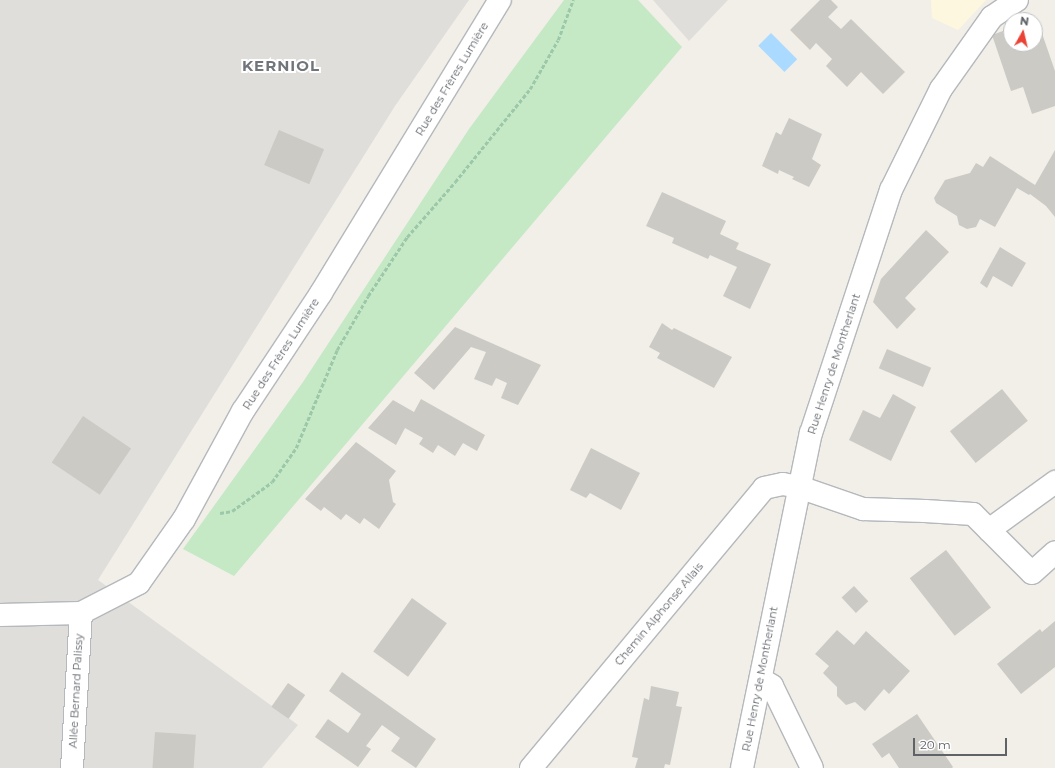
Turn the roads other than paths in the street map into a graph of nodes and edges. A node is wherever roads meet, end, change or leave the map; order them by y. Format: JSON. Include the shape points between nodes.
{"nodes":[{"id":1,"x":500,"y":0,"type":"edge"},
{"id":2,"x":1016,"y":0,"type":"edge"},
{"id":3,"x":1055,"y":482,"type":"edge"},
{"id":4,"x":800,"y":487,"type":"junction"},
{"id":5,"x":989,"y":530,"type":"junction"},
{"id":6,"x":1055,"y":552,"type":"edge"},
{"id":7,"x":81,"y":613,"type":"junction"},
{"id":8,"x":0,"y":615,"type":"edge"},
{"id":9,"x":761,"y":679,"type":"junction"},
{"id":10,"x":72,"y":768,"type":"edge"},
{"id":11,"x":531,"y":768,"type":"edge"},
{"id":12,"x":742,"y":768,"type":"edge"},
{"id":13,"x":812,"y":768,"type":"edge"}],
"edges":[{"from":1,"to":7,"type":"street","name":"Rue des Frères Lumière","via":[[321,293],[243,411],[184,519],[139,583]]},
{"from":2,"to":4,"type":"street","name":"Rue Henry de Montherlant","via":[[992,17],[941,90],[891,190],[811,433]]},
{"from":3,"to":5,"type":"street"},
{"from":4,"to":5,"type":"street","name":"Chemin Alphonse Allais","via":[[863,510],[973,514]]},
{"from":4,"to":9,"type":"street","name":"Rue Henry de Montherlant"},
{"from":4,"to":11,"type":"street","name":"Chemin Alphonse Allais","via":[[783,484],[764,488]]},
{"from":5,"to":6,"type":"street","name":"Chemin Alphonse Allais","via":[[1032,573]]},
{"from":7,"to":8,"type":"street","name":"Rue des Frères Lumière"},
{"from":7,"to":10,"type":"street","name":"Allée Bernard Palissy"},
{"from":9,"to":12,"type":"street","name":"Rue Henry de Montherlant"},
{"from":9,"to":13,"type":"street","via":[[772,686]]}]}
